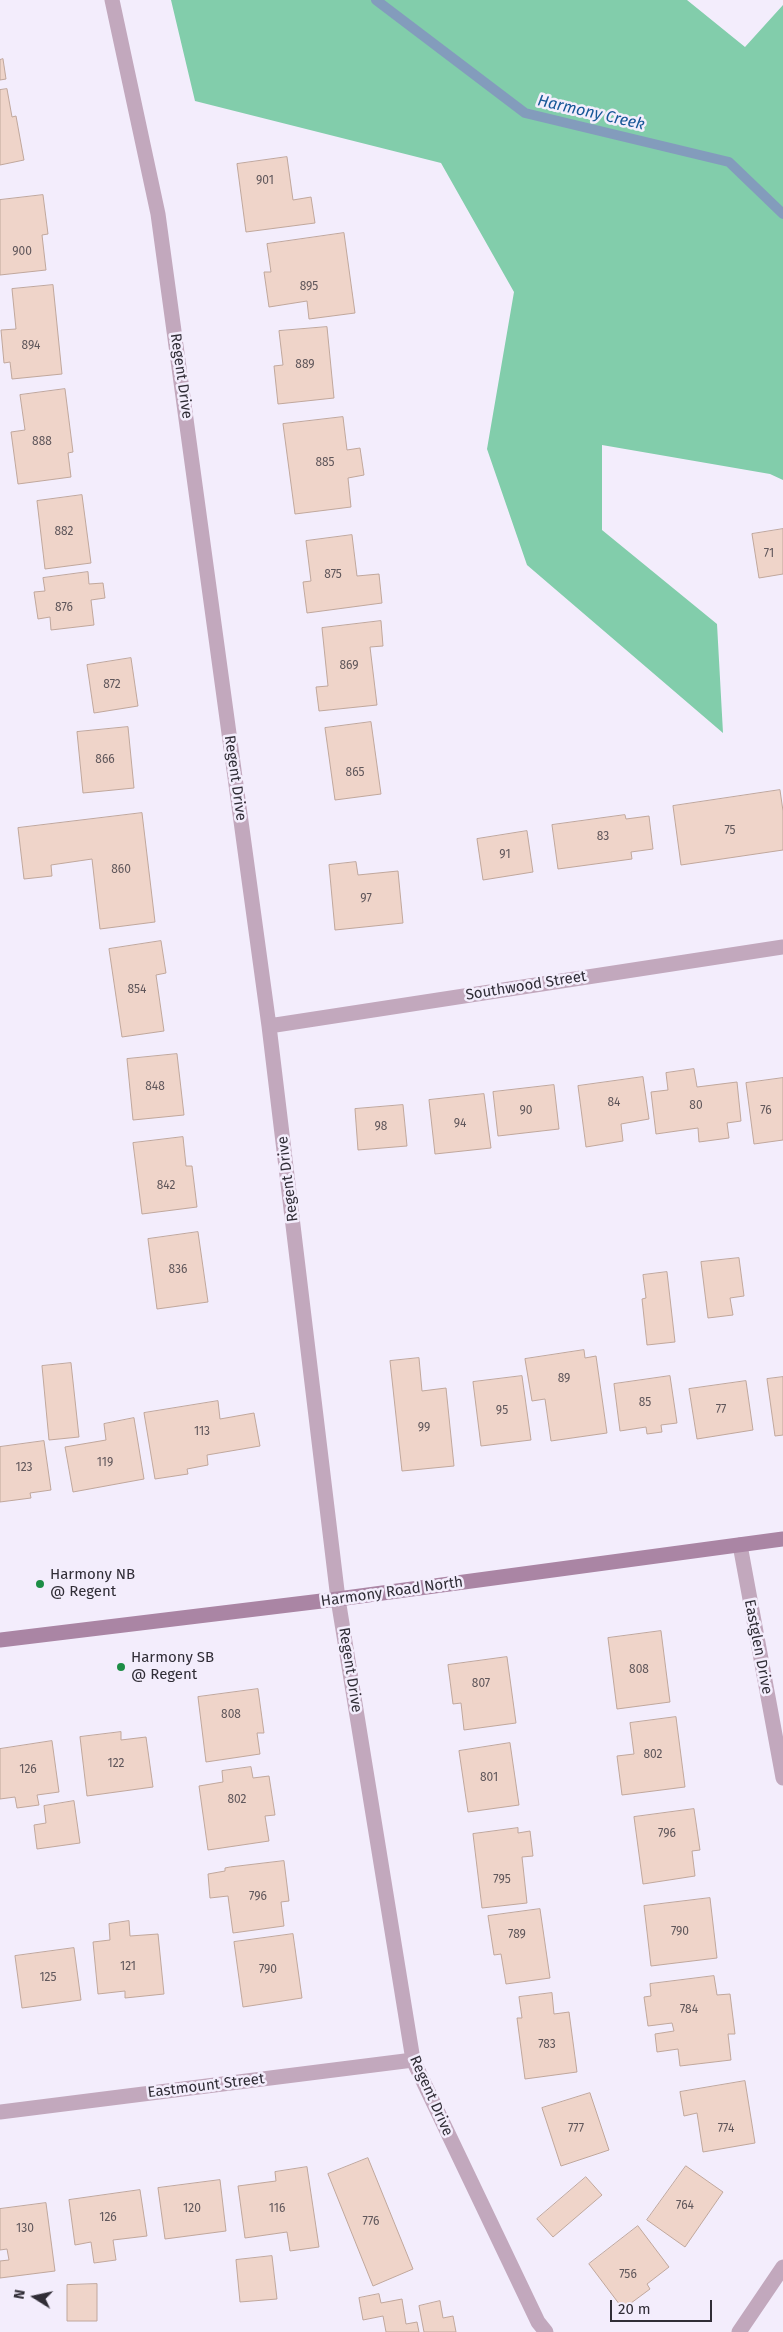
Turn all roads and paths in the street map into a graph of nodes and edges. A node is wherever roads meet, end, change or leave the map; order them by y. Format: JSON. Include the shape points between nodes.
{"nodes":[{"id":1,"x":112,"y":0,"type":"edge"},
{"id":2,"x":783,"y":946,"type":"edge"},
{"id":3,"x":270,"y":1026,"type":"junction"},
{"id":4,"x":783,"y":1539,"type":"edge"},
{"id":5,"x":740,"y":1545,"type":"junction"},
{"id":6,"x":338,"y":1599,"type":"junction"},
{"id":7,"x":0,"y":1640,"type":"edge"},
{"id":8,"x":783,"y":1778,"type":"edge"},
{"id":9,"x":413,"y":2060,"type":"junction"},
{"id":10,"x":0,"y":2112,"type":"edge"},
{"id":11,"x":783,"y":2268,"type":"edge"},
{"id":12,"x":546,"y":2332,"type":"edge"},
{"id":13,"x":739,"y":2332,"type":"edge"}],
"edges":[{"from":1,"to":3,"type":"street","name":"Regent Drive","via":[[158,214]]},
{"from":2,"to":3,"type":"street","name":"Southwood Street"},
{"from":3,"to":6,"type":"street","name":"Regent Drive"},
{"from":4,"to":5,"type":"main road","name":"Harmony Road North"},
{"from":5,"to":6,"type":"main road","name":"Harmony Road North"},
{"from":5,"to":8,"type":"street","name":"Eastglen Drive"},
{"from":6,"to":7,"type":"main road","name":"Harmony Road North"},
{"from":6,"to":9,"type":"street","name":"Regent Drive"},
{"from":9,"to":10,"type":"street","name":"Eastmount Street"},
{"from":9,"to":12,"type":"street","name":"Regent Drive","via":[[538,2322]]},
{"from":11,"to":13,"type":"street"}]}
